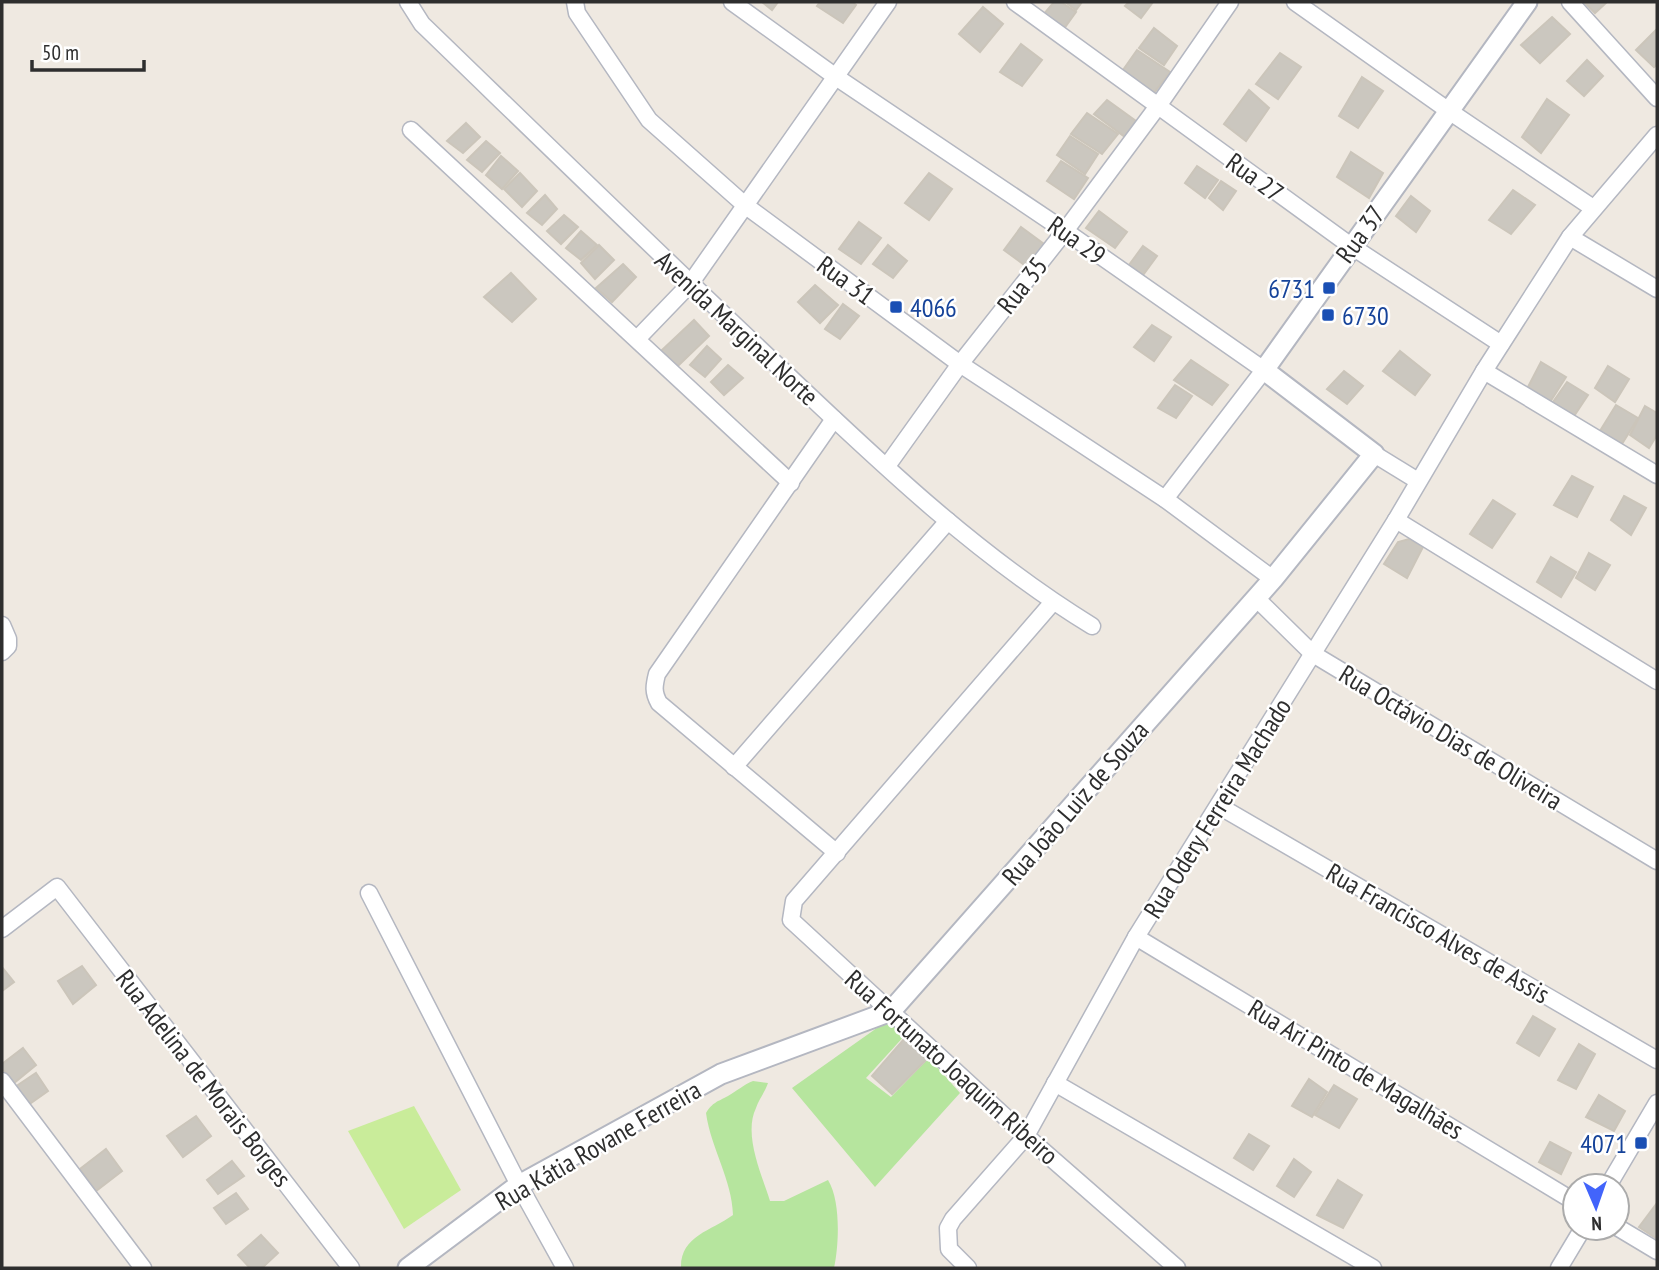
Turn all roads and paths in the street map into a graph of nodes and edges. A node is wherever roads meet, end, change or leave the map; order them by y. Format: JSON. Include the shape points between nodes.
{"nodes":[{"id":1,"x":408,"y":2,"type":"edge"},
{"id":2,"x":575,"y":2,"type":"edge"},
{"id":3,"x":732,"y":2,"type":"edge"},
{"id":4,"x":888,"y":2,"type":"edge"},
{"id":5,"x":1015,"y":2,"type":"edge"},
{"id":6,"x":1230,"y":2,"type":"edge"},
{"id":7,"x":1295,"y":2,"type":"edge"},
{"id":8,"x":1527,"y":2,"type":"edge"},
{"id":9,"x":1570,"y":2,"type":"edge"},
{"id":10,"x":836,"y":77,"type":"junction"},
{"id":11,"x":1657,"y":98,"type":"edge"},
{"id":12,"x":1158,"y":106,"type":"junction"},
{"id":13,"x":1449,"y":111,"type":"junction"},
{"id":14,"x":411,"y":130,"type":"dead end"},
{"id":15,"x":1657,"y":135,"type":"edge"},
{"id":16,"x":746,"y":206,"type":"junction"},
{"id":17,"x":1593,"y":208,"type":"junction"},
{"id":18,"x":1065,"y":231,"type":"junction"},
{"id":19,"x":1570,"y":237,"type":"junction"},
{"id":20,"x":1351,"y":246,"type":"junction"},
{"id":21,"x":690,"y":284,"type":"junction"},
{"id":22,"x":1657,"y":289,"type":"edge"},
{"id":23,"x":637,"y":339,"type":"junction"},
{"id":24,"x":1501,"y":344,"type":"junction"},
{"id":25,"x":960,"y":364,"type":"junction"},
{"id":26,"x":1264,"y":370,"type":"junction"},
{"id":27,"x":1483,"y":371,"type":"junction"},
{"id":28,"x":834,"y":419,"type":"junction"},
{"id":29,"x":1374,"y":454,"type":"junction"},
{"id":30,"x":887,"y":466,"type":"junction"},
{"id":31,"x":1657,"y":475,"type":"edge"},
{"id":32,"x":1418,"y":481,"type":"junction"},
{"id":33,"x":791,"y":482,"type":"junction"},
{"id":34,"x":1165,"y":499,"type":"junction"},
{"id":35,"x":1396,"y":520,"type":"junction"},
{"id":36,"x":948,"y":521,"type":"junction"},
{"id":37,"x":1273,"y":579,"type":"junction"},
{"id":38,"x":1256,"y":598,"type":"junction"},
{"id":39,"x":1053,"y":602,"type":"junction"},
{"id":40,"x":2,"y":625,"type":"edge"},
{"id":41,"x":1092,"y":626,"type":"dead end"},
{"id":42,"x":2,"y":652,"type":"edge"},
{"id":43,"x":1313,"y":654,"type":"junction"},
{"id":44,"x":1657,"y":681,"type":"edge"},
{"id":45,"x":734,"y":767,"type":"junction"},
{"id":46,"x":1219,"y":806,"type":"junction"},
{"id":47,"x":837,"y":853,"type":"junction"},
{"id":48,"x":1657,"y":861,"type":"edge"},
{"id":49,"x":369,"y":892,"type":"dead end"},
{"id":50,"x":2,"y":929,"type":"edge"},
{"id":51,"x":1136,"y":937,"type":"junction"},
{"id":52,"x":891,"y":1011,"type":"junction"},
{"id":53,"x":1657,"y":1060,"type":"edge"},
{"id":54,"x":721,"y":1074,"type":"joint"},
{"id":55,"x":2,"y":1081,"type":"edge"},
{"id":56,"x":1055,"y":1083,"type":"junction"},
{"id":57,"x":1657,"y":1103,"type":"edge"},
{"id":58,"x":1026,"y":1136,"type":"junction"},
{"id":59,"x":1616,"y":1172,"type":"edge"},
{"id":60,"x":519,"y":1185,"type":"junction"},
{"id":61,"x":1561,"y":1194,"type":"edge"},
{"id":62,"x":1631,"y":1235,"type":"edge"},
{"id":63,"x":1575,"y":1242,"type":"edge"},
{"id":64,"x":1657,"y":1251,"type":"edge"},
{"id":65,"x":144,"y":1268,"type":"edge"},
{"id":66,"x":351,"y":1268,"type":"edge"},
{"id":67,"x":408,"y":1268,"type":"edge"},
{"id":68,"x":565,"y":1268,"type":"edge"},
{"id":69,"x":968,"y":1268,"type":"edge"},
{"id":70,"x":1177,"y":1268,"type":"edge"},
{"id":71,"x":1373,"y":1268,"type":"edge"},
{"id":72,"x":1559,"y":1268,"type":"edge"}],
"edges":[{"from":1,"to":21,"type":"street","name":"Avenida Marginal Norte","via":[[422,24]]},
{"from":2,"to":16,"type":"street","name":"Rua 31","via":[[577,13],[649,120]]},
{"from":3,"to":10,"type":"street","name":"Rua 29"},
{"from":4,"to":10,"type":"street"},
{"from":5,"to":12,"type":"street","name":"Rua 27"},
{"from":6,"to":12,"type":"street","name":"Rua 35"},
{"from":7,"to":13,"type":"street"},
{"from":8,"to":13,"type":"street","name":"Rua 37"},
{"from":9,"to":11,"type":"street"},
{"from":10,"to":16,"type":"street"},
{"from":10,"to":18,"type":"street","name":"Rua 29"},
{"from":12,"to":18,"type":"street","name":"Rua 35"},
{"from":12,"to":20,"type":"street","name":"Rua 27"},
{"from":13,"to":17,"type":"street"},
{"from":13,"to":20,"type":"street","name":"Rua 37"},
{"from":14,"to":23,"type":"street"},
{"from":15,"to":17,"type":"street"},
{"from":16,"to":21,"type":"street"},
{"from":16,"to":25,"type":"street","name":"Rua 31"},
{"from":17,"to":19,"type":"street"},
{"from":18,"to":25,"type":"street","name":"Rua 35"},
{"from":18,"to":26,"type":"street","name":"Rua 29"},
{"from":19,"to":22,"type":"street"},
{"from":19,"to":24,"type":"street"},
{"from":20,"to":24,"type":"street","name":"Rua 27"},
{"from":20,"to":26,"type":"street","name":"Rua 37"},
{"from":21,"to":23,"type":"street"},
{"from":21,"to":28,"type":"street","name":"Avenida Marginal Norte"},
{"from":23,"to":33,"type":"street"},
{"from":24,"to":27,"type":"street"},
{"from":25,"to":30,"type":"street","name":"Rua 35"},
{"from":25,"to":34,"type":"street","name":"Rua 31"},
{"from":26,"to":29,"type":"street","name":"Rua 29"},
{"from":26,"to":34,"type":"street","name":"Rua 37"},
{"from":27,"to":31,"type":"street"},
{"from":27,"to":32,"type":"street","name":"Rua Odery Ferreira Machado"},
{"from":28,"to":30,"type":"street","name":"Avenida Marginal Norte"},
{"from":28,"to":33,"type":"street"},
{"from":29,"to":32,"type":"street","name":"Rua 29"},
{"from":29,"to":37,"type":"street","name":"Rua João Luiz de Souza"},
{"from":30,"to":36,"type":"street","name":"Avenida Marginal Norte"},
{"from":32,"to":35,"type":"street","name":"Rua Odery Ferreira Machado"},
{"from":33,"to":45,"type":"street","via":[[657,674],[654,686],[659,703]]},
{"from":34,"to":37,"type":"street","name":"Rua 31"},
{"from":35,"to":43,"type":"street","name":"Rua Odery Ferreira Machado"},
{"from":35,"to":44,"type":"street"},
{"from":36,"to":39,"type":"street","name":"Avenida Marginal Norte"},
{"from":36,"to":45,"type":"street"},
{"from":37,"to":38,"type":"street","name":"Rua João Luiz de Souza"},
{"from":38,"to":43,"type":"street","name":"Rua Octávio Dias de Oliveira"},
{"from":38,"to":52,"type":"street","name":"Rua João Luiz de Souza"},
{"from":39,"to":41,"type":"street","name":"Avenida Marginal Norte"},
{"from":39,"to":47,"type":"street"},
{"from":40,"to":42,"type":"street","via":[[8,639]]},
{"from":43,"to":46,"type":"street","name":"Rua Odery Ferreira Machado"},
{"from":43,"to":48,"type":"street","name":"Rua Octávio Dias de Oliveira"},
{"from":45,"to":47,"type":"street"},
{"from":46,"to":51,"type":"street","name":"Rua Odery Ferreira Machado"},
{"from":46,"to":53,"type":"street","name":"Rua Francisco Alves de Assis"},
{"from":47,"to":52,"type":"street","name":"Rua Fortunato Joaquim Ribeiro","via":[[794,901],[791,920]]},
{"from":49,"to":60,"type":"street"},
{"from":50,"to":66,"type":"street","name":"Rua Adelina de Morais Borges","via":[[57,887]]},
{"from":51,"to":56,"type":"street","name":"Rua Odery Ferreira Machado"},
{"from":51,"to":61,"type":"street","name":"Rua Ari Pinto de Magalhães"},
{"from":52,"to":54,"type":"street","name":"Rua João Luiz de Souza"},
{"from":52,"to":58,"type":"street","name":"Rua Fortunato Joaquim Ribeiro"},
{"from":54,"to":60,"type":"street","name":"Rua Kátia Rovane Ferreira"},
{"from":55,"to":65,"type":"street"},
{"from":56,"to":58,"type":"street","name":"Rua Odery Ferreira Machado"},
{"from":56,"to":71,"type":"street"},
{"from":57,"to":59,"type":"street"},
{"from":58,"to":69,"type":"street","name":"Rua Odery Ferreira Machado","via":[[948,1228],[948,1248]]},
{"from":58,"to":70,"type":"street","name":"Rua Fortunato Joaquim Ribeiro"},
{"from":60,"to":67,"type":"street","name":"Rua Kátia Rovane Ferreira"},
{"from":60,"to":68,"type":"street"},
{"from":62,"to":64,"type":"street"},
{"from":63,"to":72,"type":"street"}]}
